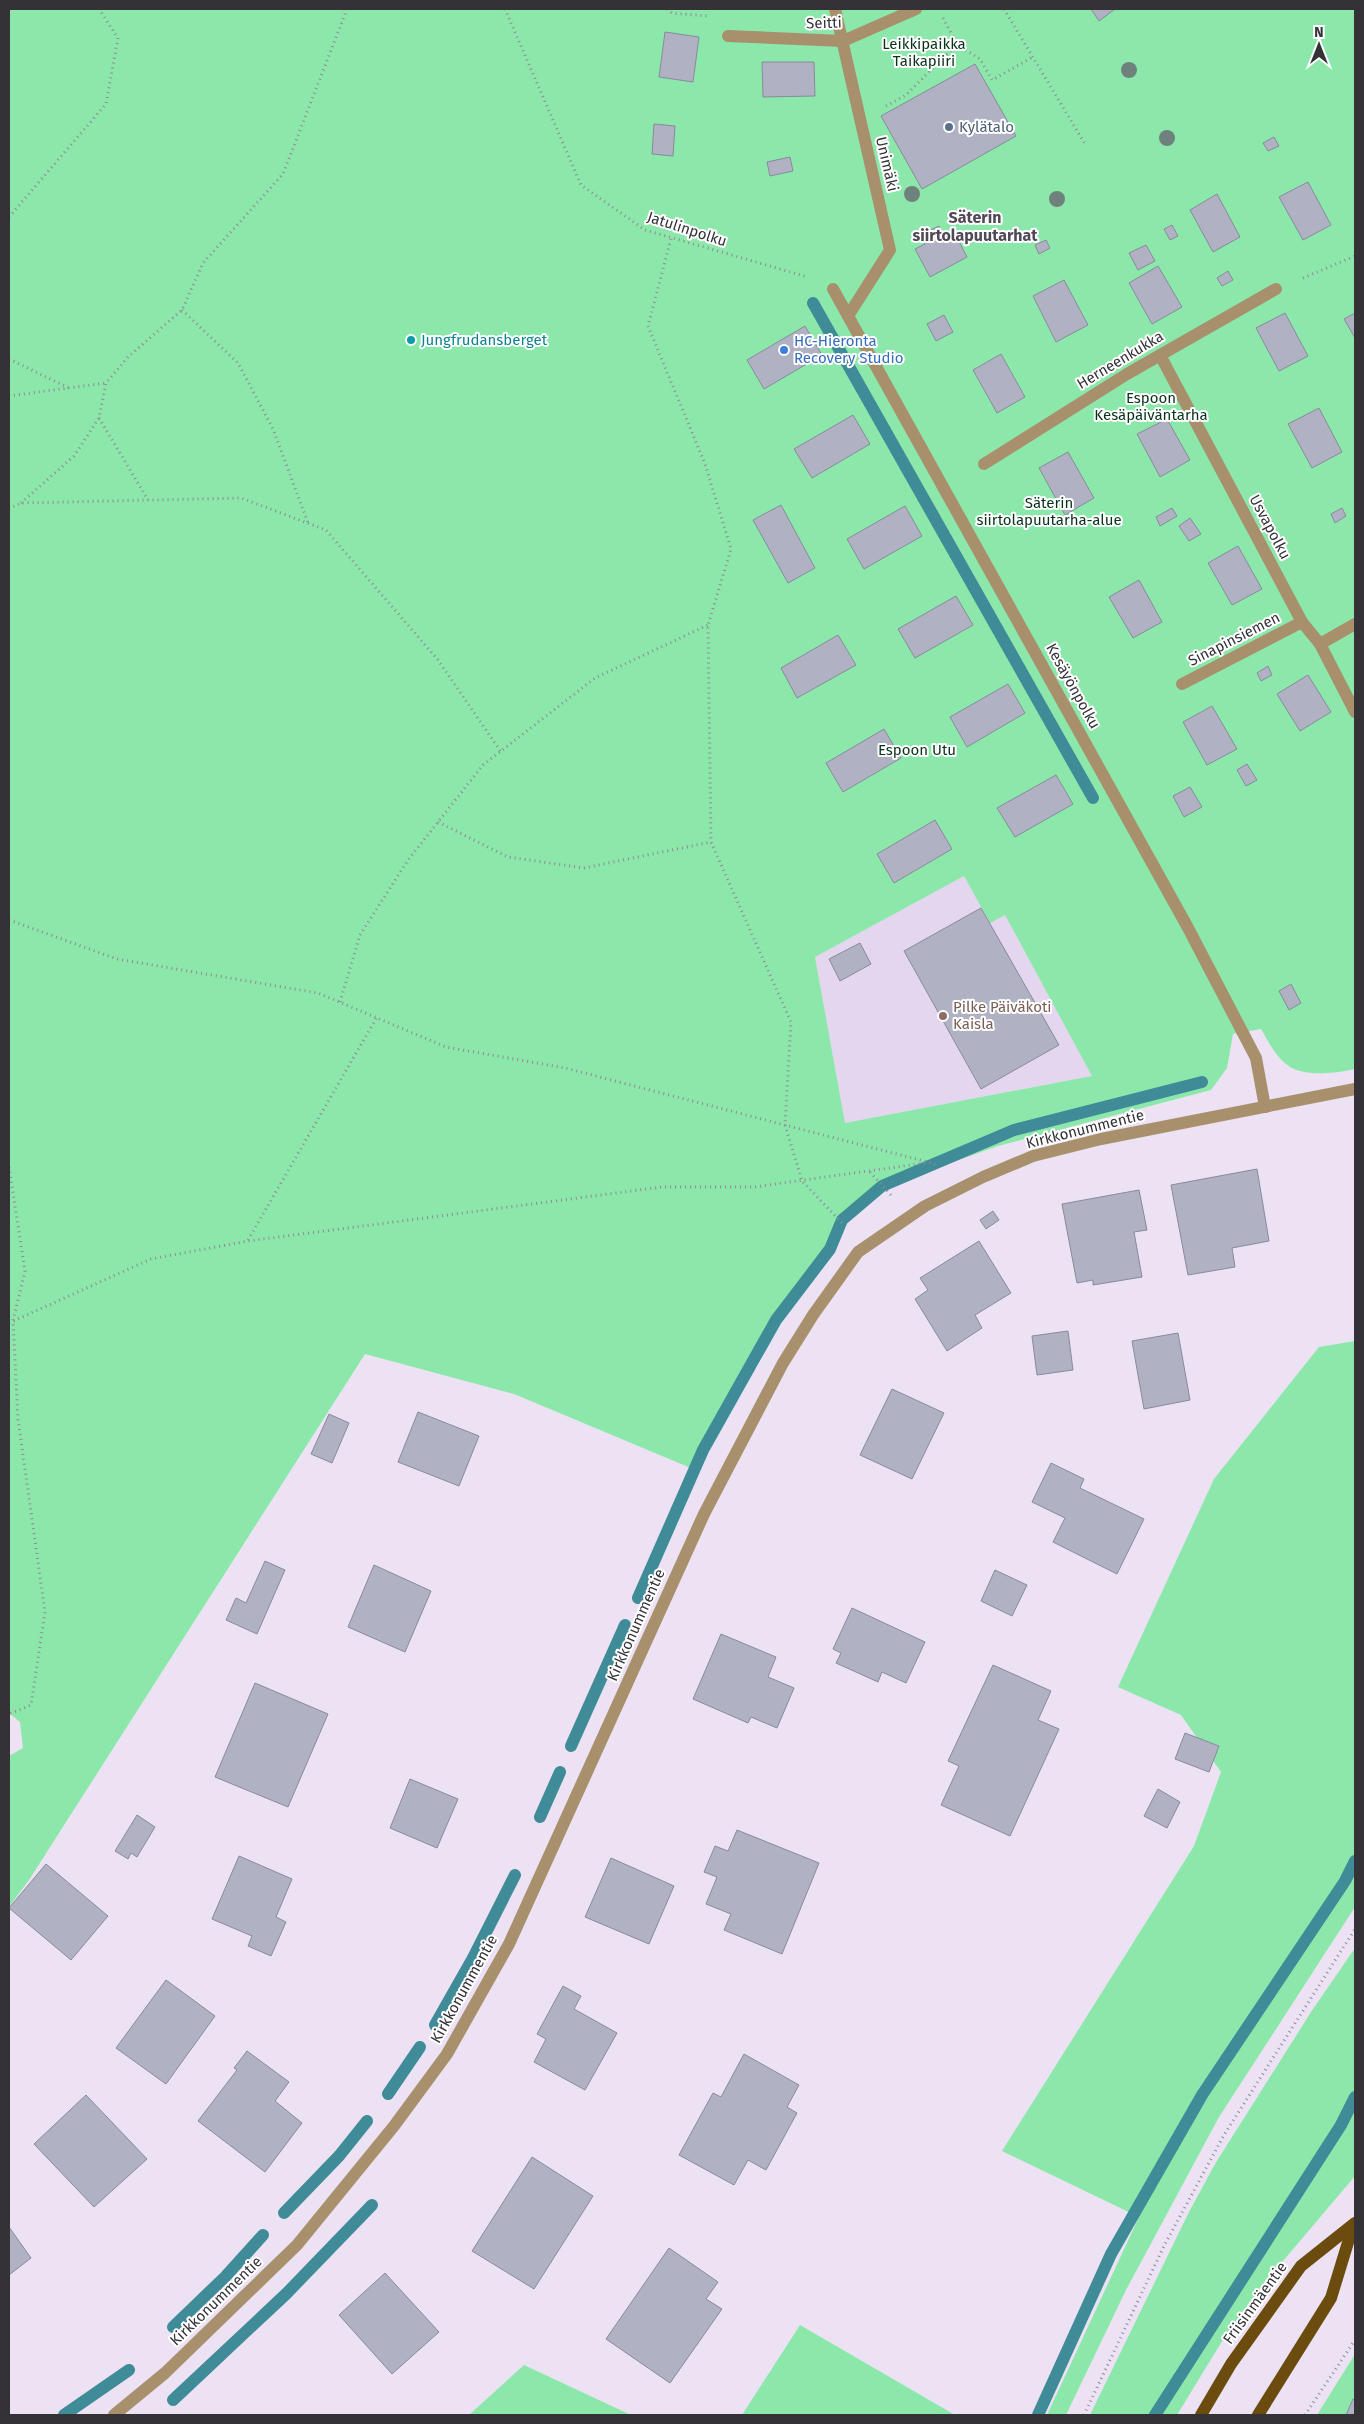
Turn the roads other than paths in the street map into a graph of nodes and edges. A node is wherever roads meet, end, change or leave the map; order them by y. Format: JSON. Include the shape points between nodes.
{"nodes":[{"id":1,"x":835,"y":9,"type":"edge"},
{"id":2,"x":916,"y":9,"type":"edge"},
{"id":3,"x":728,"y":36,"type":"road end"},
{"id":4,"x":843,"y":42,"type":"junction"},
{"id":5,"x":1276,"y":288,"type":"road end"},
{"id":6,"x":834,"y":289,"type":"road end"},
{"id":7,"x":848,"y":316,"type":"junction"},
{"id":8,"x":1160,"y":355,"type":"junction"},
{"id":9,"x":984,"y":464,"type":"dead end"},
{"id":10,"x":1302,"y":622,"type":"junction"},
{"id":11,"x":1355,"y":624,"type":"edge"},
{"id":12,"x":1320,"y":644,"type":"junction"},
{"id":13,"x":1182,"y":684,"type":"dead end"},
{"id":14,"x":1355,"y":712,"type":"edge"},
{"id":15,"x":1355,"y":1089,"type":"edge"},
{"id":16,"x":1265,"y":1107,"type":"junction"},
{"id":17,"x":1354,"y":2224,"type":"edge"},
{"id":18,"x":114,"y":2415,"type":"edge"},
{"id":19,"x":1201,"y":2415,"type":"edge"},
{"id":20,"x":1258,"y":2415,"type":"edge"}],
"edges":[{"from":1,"to":4,"type":"street","name":"Unimäki"},
{"from":2,"to":4,"type":"street","name":"Seitti"},
{"from":3,"to":4,"type":"street","name":"Seitti"},
{"from":4,"to":7,"type":"street","name":"Unimäki","via":[[890,250]]},
{"from":5,"to":8,"type":"street","name":"Herneenkukka"},
{"from":6,"to":7,"type":"street","name":"Kesäyönpolku"},
{"from":7,"to":16,"type":"street","name":"Kesäyönpolku","via":[[1187,926],[1256,1058]]},
{"from":8,"to":9,"type":"street","name":"Herneenkukka"},
{"from":8,"to":10,"type":"street","name":"Usvapolku"},
{"from":10,"to":12,"type":"street","name":"Usvapolku"},
{"from":10,"to":13,"type":"street","name":"Sinapinsiemen"},
{"from":11,"to":12,"type":"street"},
{"from":12,"to":14,"type":"street","name":"Usvapolku"},
{"from":15,"to":16,"type":"street","name":"Kirkkonummentie"},
{"from":16,"to":18,"type":"street","name":"Kirkkonummentie","via":[[1101,1139],[1033,1156],[925,1206],[858,1252],[783,1363],[704,1514],[509,1944],[447,2054],[394,2126],[297,2245],[165,2373]]},
{"from":17,"to":19,"type":"main road","name":"Friisinmäentie","via":[[1301,2266],[1231,2364]]},
{"from":17,"to":20,"type":"main road","name":"Friisinmäentie","via":[[1330,2298]]}]}
